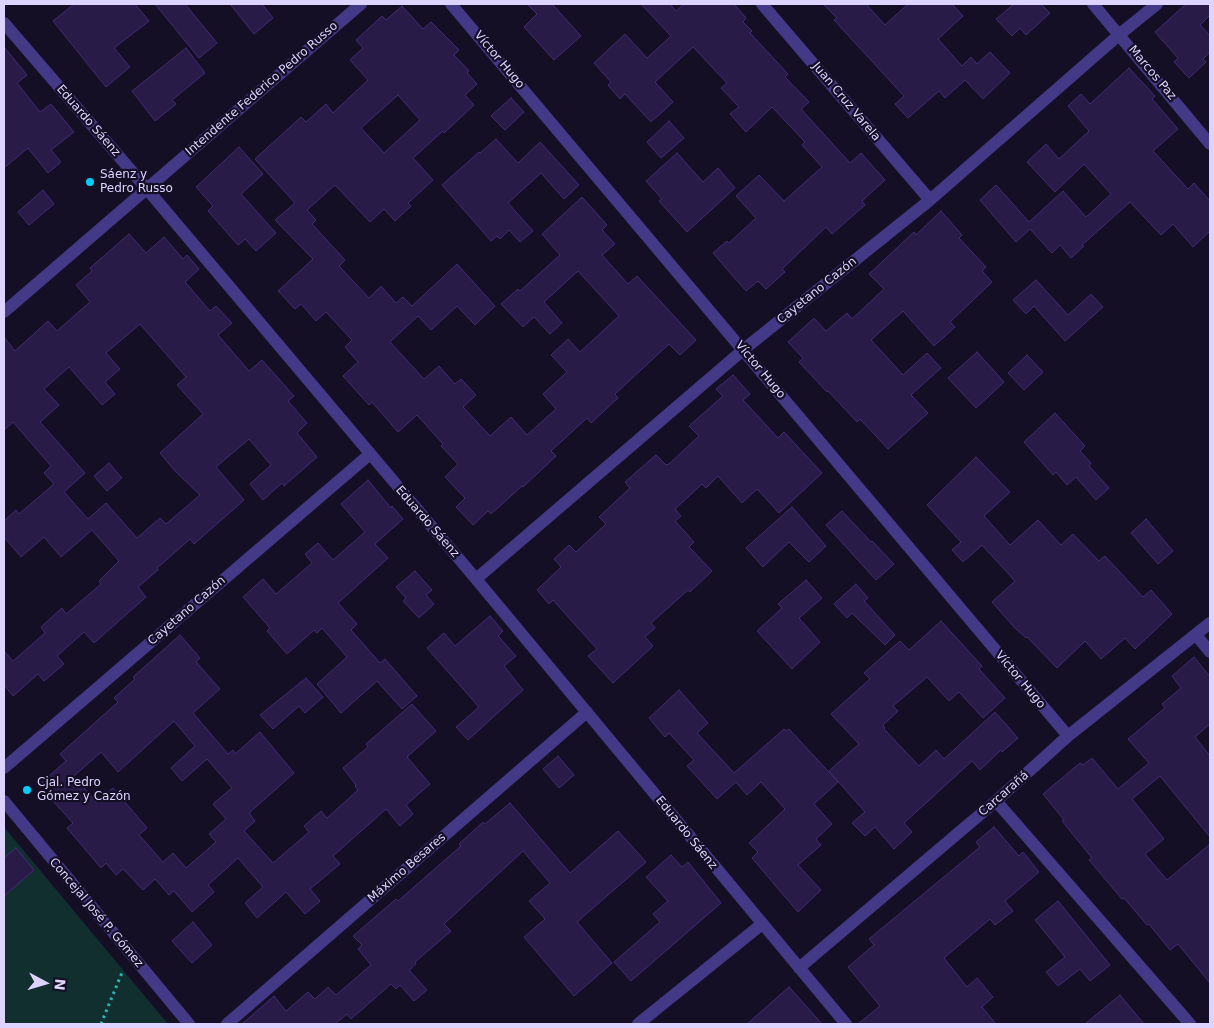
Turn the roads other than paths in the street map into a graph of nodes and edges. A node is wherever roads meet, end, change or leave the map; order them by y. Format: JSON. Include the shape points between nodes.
{"nodes":[{"id":1,"x":361,"y":4,"type":"edge"},
{"id":2,"x":451,"y":4,"type":"edge"},
{"id":3,"x":762,"y":4,"type":"edge"},
{"id":4,"x":1093,"y":4,"type":"edge"},
{"id":5,"x":1157,"y":4,"type":"edge"},
{"id":6,"x":4,"y":22,"type":"edge"},
{"id":7,"x":1120,"y":34,"type":"junction"},
{"id":8,"x":1210,"y":144,"type":"edge"},
{"id":9,"x":147,"y":189,"type":"junction"},
{"id":10,"x":930,"y":200,"type":"junction"},
{"id":11,"x":4,"y":312,"type":"edge"},
{"id":12,"x":744,"y":350,"type":"junction"},
{"id":13,"x":370,"y":454,"type":"junction"},
{"id":14,"x":476,"y":579,"type":"junction"},
{"id":15,"x":1210,"y":622,"type":"edge"},
{"id":16,"x":1196,"y":634,"type":"junction"},
{"id":17,"x":1210,"y":652,"type":"edge"},
{"id":18,"x":587,"y":712,"type":"junction"},
{"id":19,"x":1068,"y":736,"type":"junction"},
{"id":20,"x":4,"y":768,"type":"edge"},
{"id":21,"x":4,"y":801,"type":"edge"},
{"id":22,"x":996,"y":801,"type":"junction"},
{"id":23,"x":762,"y":924,"type":"junction"},
{"id":24,"x":799,"y":968,"type":"junction"},
{"id":25,"x":189,"y":1024,"type":"edge"},
{"id":26,"x":228,"y":1024,"type":"edge"},
{"id":27,"x":638,"y":1024,"type":"edge"},
{"id":28,"x":846,"y":1024,"type":"edge"},
{"id":29,"x":1190,"y":1024,"type":"edge"}],
"edges":[{"from":1,"to":9,"type":"street","name":"Intendente Federico Pedro Russo"},
{"from":2,"to":12,"type":"street","name":"Víctor Hugo"},
{"from":3,"to":10,"type":"street","name":"Juan Cruz Varela"},
{"from":4,"to":7,"type":"street","name":"Marcos Paz"},
{"from":5,"to":7,"type":"street","name":"Cayetano Cazón"},
{"from":6,"to":9,"type":"street","name":"Eduardo Sáenz"},
{"from":7,"to":8,"type":"street","name":"Marcos Paz"},
{"from":7,"to":10,"type":"street","name":"Cayetano Cazón"},
{"from":9,"to":11,"type":"street","name":"Intendente Federico Pedro Russo"},
{"from":9,"to":13,"type":"street","name":"Eduardo Sáenz"},
{"from":10,"to":12,"type":"street","name":"Cayetano Cazón"},
{"from":12,"to":14,"type":"street","name":"Cayetano Cazón"},
{"from":12,"to":19,"type":"street","name":"Víctor Hugo"},
{"from":13,"to":14,"type":"street","name":"Eduardo Sáenz"},
{"from":13,"to":20,"type":"street","name":"Cayetano Cazón"},
{"from":14,"to":18,"type":"street","name":"Eduardo Sáenz"},
{"from":15,"to":16,"type":"street","name":"Carcarañá"},
{"from":16,"to":17,"type":"street"},
{"from":16,"to":19,"type":"street","name":"Carcarañá"},
{"from":18,"to":23,"type":"street","name":"Eduardo Sáenz"},
{"from":18,"to":26,"type":"street","name":"Máximo Besares"},
{"from":19,"to":22,"type":"street","name":"Carcarañá"},
{"from":21,"to":25,"type":"street","name":"Concejal José P. Gómez"},
{"from":22,"to":24,"type":"street","name":"Carcarañá"},
{"from":22,"to":29,"type":"street"},
{"from":23,"to":24,"type":"street","name":"Eduardo Sáenz"},
{"from":23,"to":27,"type":"street"},
{"from":24,"to":28,"type":"street","name":"Eduardo Sáenz"}]}
